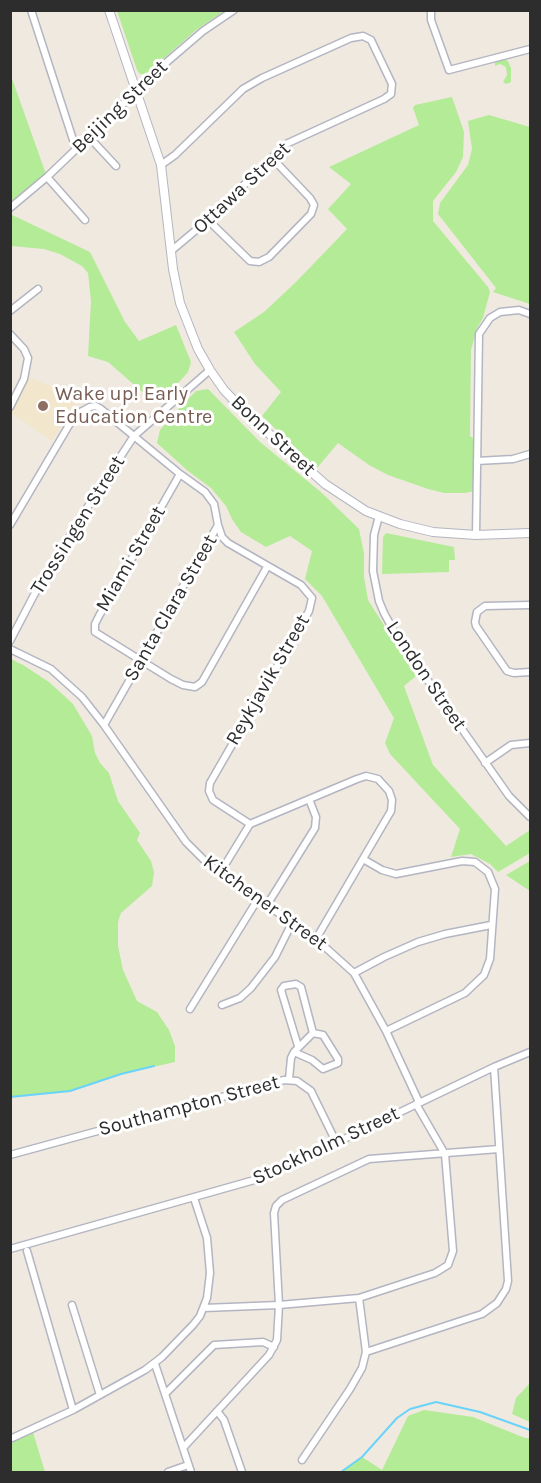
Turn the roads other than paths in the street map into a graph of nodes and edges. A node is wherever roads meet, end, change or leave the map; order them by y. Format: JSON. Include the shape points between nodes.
{"nodes":[{"id":1,"x":32,"y":10,"type":"edge"},
{"id":2,"x":109,"y":10,"type":"edge"},
{"id":3,"x":234,"y":10,"type":"edge"},
{"id":4,"x":431,"y":10,"type":"edge"},
{"id":5,"x":531,"y":49,"type":"edge"},
{"id":6,"x":136,"y":92,"type":"junction"},
{"id":7,"x":89,"y":137,"type":"junction"},
{"id":8,"x":76,"y":149,"type":"junction"},
{"id":9,"x":272,"y":158,"type":"junction"},
{"id":10,"x":161,"y":165,"type":"junction"},
{"id":11,"x":116,"y":166,"type":"dead end"},
{"id":12,"x":47,"y":177,"type":"junction"},
{"id":13,"x":10,"y":208,"type":"edge"},
{"id":14,"x":86,"y":220,"type":"dead end"},
{"id":15,"x":208,"y":220,"type":"junction"},
{"id":16,"x":171,"y":251,"type":"junction"},
{"id":17,"x":38,"y":289,"type":"dead end"},
{"id":18,"x":10,"y":311,"type":"edge"},
{"id":19,"x":531,"y":314,"type":"edge"},
{"id":20,"x":10,"y":334,"type":"edge"},
{"id":21,"x":210,"y":370,"type":"junction"},
{"id":22,"x":10,"y":407,"type":"edge"},
{"id":23,"x":134,"y":436,"type":"junction"},
{"id":24,"x":531,"y":454,"type":"edge"},
{"id":25,"x":477,"y":461,"type":"junction"},
{"id":26,"x":180,"y":474,"type":"junction"},
{"id":27,"x":379,"y":516,"type":"junction"},
{"id":28,"x":10,"y":525,"type":"edge"},
{"id":29,"x":218,"y":525,"type":"junction"},
{"id":30,"x":531,"y":533,"type":"edge"},
{"id":31,"x":476,"y":535,"type":"junction"},
{"id":32,"x":267,"y":567,"type":"junction"},
{"id":33,"x":531,"y":605,"type":"edge"},
{"id":34,"x":10,"y":641,"type":"edge"},
{"id":35,"x":10,"y":649,"type":"edge"},
{"id":36,"x":140,"y":659,"type":"junction"},
{"id":37,"x":531,"y":672,"type":"edge"},
{"id":38,"x":104,"y":725,"type":"junction"},
{"id":39,"x":531,"y":743,"type":"edge"},
{"id":40,"x":485,"y":763,"type":"junction"},
{"id":41,"x":309,"y":799,"type":"junction"},
{"id":42,"x":531,"y":817,"type":"edge"},
{"id":43,"x":250,"y":824,"type":"junction"},
{"id":44,"x":363,"y":859,"type":"junction"},
{"id":45,"x":220,"y":873,"type":"junction"},
{"id":46,"x":258,"y":899,"type":"junction"},
{"id":47,"x":267,"y":904,"type":"junction"},
{"id":48,"x":292,"y":923,"type":"junction"},
{"id":49,"x":491,"y":925,"type":"junction"},
{"id":50,"x":316,"y":939,"type":"junction"},
{"id":51,"x":354,"y":973,"type":"junction"},
{"id":52,"x":222,"y":1005,"type":"dead end"},
{"id":53,"x":190,"y":1009,"type":"dead end"},
{"id":54,"x":386,"y":1031,"type":"junction"},
{"id":55,"x":313,"y":1033,"type":"junction"},
{"id":56,"x":296,"y":1049,"type":"junction"},
{"id":57,"x":531,"y":1052,"type":"edge"},
{"id":58,"x":494,"y":1067,"type":"junction"},
{"id":59,"x":289,"y":1079,"type":"junction"},
{"id":60,"x":418,"y":1103,"type":"junction"},
{"id":61,"x":336,"y":1142,"type":"junction"},
{"id":62,"x":499,"y":1149,"type":"junction"},
{"id":63,"x":445,"y":1154,"type":"junction"},
{"id":64,"x":10,"y":1155,"type":"edge"},
{"id":65,"x":194,"y":1198,"type":"junction"},
{"id":66,"x":10,"y":1250,"type":"edge"},
{"id":67,"x":27,"y":1251,"type":"dead end"},
{"id":68,"x":359,"y":1298,"type":"junction"},
{"id":69,"x":72,"y":1305,"type":"dead end"},
{"id":70,"x":279,"y":1305,"type":"junction"},
{"id":71,"x":204,"y":1308,"type":"junction"},
{"id":72,"x":274,"y":1347,"type":"junction"},
{"id":73,"x":366,"y":1352,"type":"junction"},
{"id":74,"x":155,"y":1364,"type":"junction"},
{"id":75,"x":165,"y":1394,"type":"junction"},
{"id":76,"x":100,"y":1395,"type":"junction"},
{"id":77,"x":73,"y":1410,"type":"junction"},
{"id":78,"x":217,"y":1411,"type":"junction"},
{"id":79,"x":10,"y":1438,"type":"edge"},
{"id":80,"x":183,"y":1448,"type":"junction"},
{"id":81,"x":302,"y":1460,"type":"dead end"},
{"id":82,"x":188,"y":1465,"type":"junction"},
{"id":83,"x":168,"y":1473,"type":"edge"},
{"id":84,"x":191,"y":1473,"type":"edge"},
{"id":85,"x":242,"y":1473,"type":"edge"}],
"edges":[{"from":1,"to":8,"type":"street"},
{"from":2,"to":6,"type":"street","name":"Bonn Street"},
{"from":3,"to":6,"type":"street","name":"Beijing Street","via":[[203,31]]},
{"from":4,"to":5,"type":"street","via":[[449,70]]},
{"from":6,"to":7,"type":"street","name":"Beijing Street"},
{"from":6,"to":10,"type":"street","name":"Bonn Street"},
{"from":7,"to":8,"type":"street","name":"Beijing Street"},
{"from":7,"to":11,"type":"street"},
{"from":8,"to":12,"type":"street","name":"Beijing Street"},
{"from":9,"to":10,"type":"street","name":"Ottawa Street","via":[[286,144],[390,95],[392,84],[369,38],[351,38],[249,85]]},
{"from":9,"to":15,"type":"street","name":"Ottawa Street"},
{"from":9,"to":15,"type":"street","via":[[314,205],[311,214],[269,257],[255,263],[246,258]]},
{"from":10,"to":16,"type":"street","name":"Bonn Street"},
{"from":12,"to":13,"type":"street","name":"Beijing Street"},
{"from":12,"to":14,"type":"street"},
{"from":15,"to":16,"type":"street","name":"Ottawa Street"},
{"from":16,"to":21,"type":"street","name":"Bonn Street","via":[[185,318]]},
{"from":17,"to":18,"type":"street"},
{"from":19,"to":25,"type":"street","via":[[516,310],[500,312],[490,318],[479,334]]},
{"from":20,"to":22,"type":"street","via":[[28,358],[24,379]]},
{"from":21,"to":23,"type":"street","name":"Trossingen Street"},
{"from":21,"to":27,"type":"street","name":"Bonn Street","via":[[239,406],[309,470],[355,505]]},
{"from":23,"to":26,"type":"street","name":"Santa Clara Street"},
{"from":23,"to":28,"type":"street","name":"Santa Clara Street","via":[[96,406],[80,411]]},
{"from":23,"to":34,"type":"street","name":"Trossingen Street","via":[[75,527]]},
{"from":24,"to":25,"type":"street"},
{"from":25,"to":31,"type":"street"},
{"from":26,"to":29,"type":"street","name":"Santa Clara Street","via":[[212,501]]},
{"from":26,"to":36,"type":"street","name":"Miami Street","via":[[95,624],[95,632],[100,636]]},
{"from":27,"to":31,"type":"street","name":"Bonn Street","via":[[423,530]]},
{"from":27,"to":40,"type":"street","name":"London Street","via":[[373,560],[384,613]]},
{"from":29,"to":32,"type":"street","name":"Reykjavik Street","via":[[228,543]]},
{"from":29,"to":36,"type":"street","name":"Santa Clara Street"},
{"from":30,"to":31,"type":"street","name":"Bonn Street"},
{"from":32,"to":36,"type":"street","via":[[197,686],[178,682]]},
{"from":32,"to":43,"type":"street","name":"Reykjavik Street","via":[[305,588],[312,602],[210,783],[213,800]]},
{"from":33,"to":37,"type":"street","via":[[485,606],[477,612],[475,621],[507,671]]},
{"from":35,"to":38,"type":"street","name":"Kitchener Street","via":[[63,678]]},
{"from":36,"to":38,"type":"street","name":"Santa Clara Street"},
{"from":38,"to":45,"type":"street","name":"Kitchener Street","via":[[186,842]]},
{"from":39,"to":40,"type":"street","via":[[511,745]]},
{"from":40,"to":42,"type":"street","name":"London Street","via":[[509,796]]},
{"from":41,"to":43,"type":"street"},
{"from":41,"to":44,"type":"street","via":[[366,776],[384,784],[392,808]]},
{"from":41,"to":47,"type":"street","via":[[316,817],[314,832]]},
{"from":43,"to":45,"type":"street"},
{"from":44,"to":49,"type":"street","via":[[396,874],[475,862],[484,867],[494,884]]},
{"from":44,"to":50,"type":"street"},
{"from":45,"to":46,"type":"street","name":"Kitchener Street"},
{"from":46,"to":47,"type":"street","name":"Kitchener Street"},
{"from":46,"to":53,"type":"street"},
{"from":47,"to":48,"type":"street","name":"Kitchener Street"},
{"from":48,"to":50,"type":"street","name":"Kitchener Street"},
{"from":48,"to":52,"type":"street","via":[[275,957],[251,988],[240,998]]},
{"from":49,"to":51,"type":"street","via":[[418,942]]},
{"from":49,"to":54,"type":"street","via":[[488,968],[479,982],[465,993]]},
{"from":50,"to":51,"type":"street","name":"Kitchener Street"},
{"from":51,"to":54,"type":"street","name":"Kitchener Street"},
{"from":54,"to":60,"type":"street","name":"Kitchener Street"},
{"from":55,"to":56,"type":"street"},
{"from":55,"to":56,"type":"street","via":[[323,1035],[338,1063],[323,1069]]},
{"from":55,"to":56,"type":"street","via":[[301,987],[283,987]]},
{"from":56,"to":59,"type":"street"},
{"from":57,"to":58,"type":"street","name":"Stockholm Street"},
{"from":58,"to":60,"type":"street","name":"Stockholm Street"},
{"from":58,"to":62,"type":"street"},
{"from":59,"to":61,"type":"street","name":"Southampton Street","via":[[311,1091]]},
{"from":59,"to":64,"type":"street","name":"Southampton Street"},
{"from":60,"to":61,"type":"street","name":"Stockholm Street"},
{"from":60,"to":63,"type":"street","name":"Kitchener Street"},
{"from":61,"to":65,"type":"street","name":"Stockholm Street","via":[[265,1177]]},
{"from":62,"to":63,"type":"street"},
{"from":62,"to":73,"type":"street","via":[[508,1281],[502,1296],[482,1314]]},
{"from":63,"to":68,"type":"street","via":[[453,1251],[448,1265]]},
{"from":63,"to":70,"type":"street","via":[[369,1159],[282,1200],[274,1213]]},
{"from":65,"to":66,"type":"street","name":"Stockholm Street"},
{"from":65,"to":71,"type":"street","via":[[210,1260]]},
{"from":67,"to":77,"type":"street"},
{"from":68,"to":70,"type":"street"},
{"from":68,"to":73,"type":"street"},
{"from":69,"to":76,"type":"street"},
{"from":70,"to":71,"type":"street"},
{"from":70,"to":72,"type":"street"},
{"from":71,"to":74,"type":"street","via":[[193,1326]]},
{"from":72,"to":75,"type":"street","via":[[263,1342],[214,1345]]},
{"from":72,"to":78,"type":"street"},
{"from":73,"to":81,"type":"street","via":[[350,1389]]},
{"from":74,"to":75,"type":"street"},
{"from":74,"to":76,"type":"street"},
{"from":75,"to":80,"type":"street"},
{"from":76,"to":77,"type":"street"},
{"from":77,"to":79,"type":"street"},
{"from":78,"to":80,"type":"street"},
{"from":78,"to":85,"type":"street","via":[[224,1420]]},
{"from":80,"to":82,"type":"street"},
{"from":82,"to":83,"type":"street"},
{"from":82,"to":84,"type":"street"}]}
